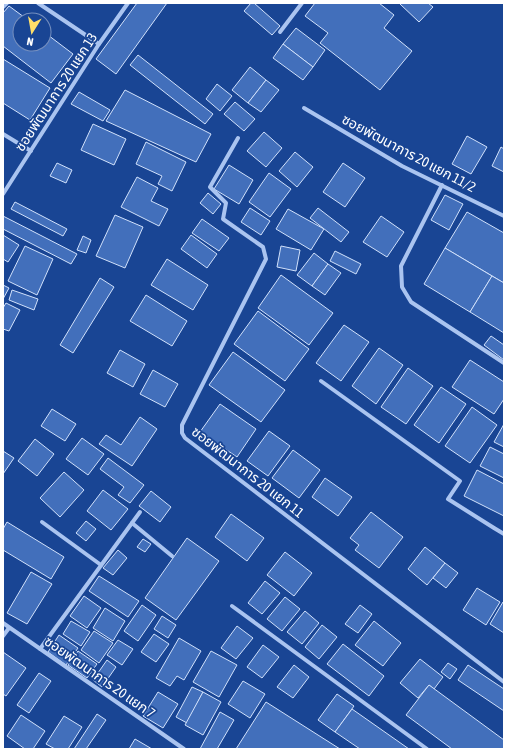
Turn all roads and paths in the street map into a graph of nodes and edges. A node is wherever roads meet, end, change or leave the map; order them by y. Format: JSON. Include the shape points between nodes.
{"nodes":[{"id":1,"x":6,"y":3,"type":"edge"},
{"id":2,"x":38,"y":3,"type":"edge"},
{"id":3,"x":128,"y":3,"type":"edge"},
{"id":4,"x":302,"y":3,"type":"edge"},
{"id":5,"x":3,"y":7,"type":"edge"},
{"id":6,"x":280,"y":32,"type":"dead end"},
{"id":7,"x":99,"y":44,"type":"junction"},
{"id":8,"x":304,"y":108,"type":"dead end"},
{"id":9,"x":3,"y":134,"type":"edge"},
{"id":10,"x":238,"y":138,"type":"dead end"},
{"id":11,"x":31,"y":151,"type":"junction"},
{"id":12,"x":442,"y":185,"type":"junction"},
{"id":13,"x":3,"y":194,"type":"edge"},
{"id":14,"x":504,"y":216,"type":"edge"},
{"id":15,"x":504,"y":364,"type":"edge"},
{"id":16,"x":321,"y":381,"type":"dead end"},
{"id":17,"x":140,"y":512,"type":"dead end"},
{"id":18,"x":42,"y":522,"type":"dead end"},
{"id":19,"x":132,"y":523,"type":"junction"},
{"id":20,"x":504,"y":534,"type":"edge"},
{"id":21,"x":172,"y":556,"type":"dead end"},
{"id":22,"x":101,"y":565,"type":"junction"},
{"id":23,"x":232,"y":606,"type":"dead end"},
{"id":24,"x":3,"y":623,"type":"edge"},
{"id":25,"x":9,"y":628,"type":"junction"},
{"id":26,"x":3,"y":636,"type":"edge"},
{"id":27,"x":40,"y":649,"type":"junction"},
{"id":28,"x":504,"y":682,"type":"edge"},
{"id":29,"x":184,"y":749,"type":"edge"},
{"id":30,"x":426,"y":749,"type":"edge"}],
"edges":[{"from":1,"to":5,"type":"street"},
{"from":2,"to":7,"type":"street"},
{"from":3,"to":7,"type":"street","name":"ซอยพัฒนาการ 20 แยก 13"},
{"from":4,"to":6,"type":"street"},
{"from":7,"to":11,"type":"street","name":"ซอยพัฒนาการ 20 แยก 13"},
{"from":8,"to":12,"type":"street","name":"ซอยพัฒนาการ 20 แยก 11/2","via":[[402,166]]},
{"from":9,"to":11,"type":"street"},
{"from":10,"to":28,"type":"street","name":"ซอยพัฒนาการ 20 แยก 11","via":[[210,187],[226,203],[223,219],[263,247],[266,260],[182,425],[182,433],[185,438]]},
{"from":11,"to":13,"type":"street","name":"ซอยพัฒนาการ 20 แยก 13"},
{"from":12,"to":14,"type":"street","name":"ซอยพัฒนาการ 20 แยก 11/2"},
{"from":12,"to":15,"type":"street","via":[[401,266],[402,287],[411,302]]},
{"from":16,"to":20,"type":"street","via":[[460,481],[448,499]]},
{"from":17,"to":19,"type":"street"},
{"from":18,"to":22,"type":"street"},
{"from":19,"to":21,"type":"street"},
{"from":19,"to":22,"type":"street"},
{"from":22,"to":27,"type":"street"},
{"from":23,"to":30,"type":"street"},
{"from":24,"to":25,"type":"street","name":"ซอยพัฒนาการ 20 แยก 7"},
{"from":25,"to":26,"type":"street"},
{"from":25,"to":27,"type":"street","name":"ซอยพัฒนาการ 20 แยก 7"},
{"from":27,"to":29,"type":"street","name":"ซอยพัฒนาการ 20 แยก 7"}]}
